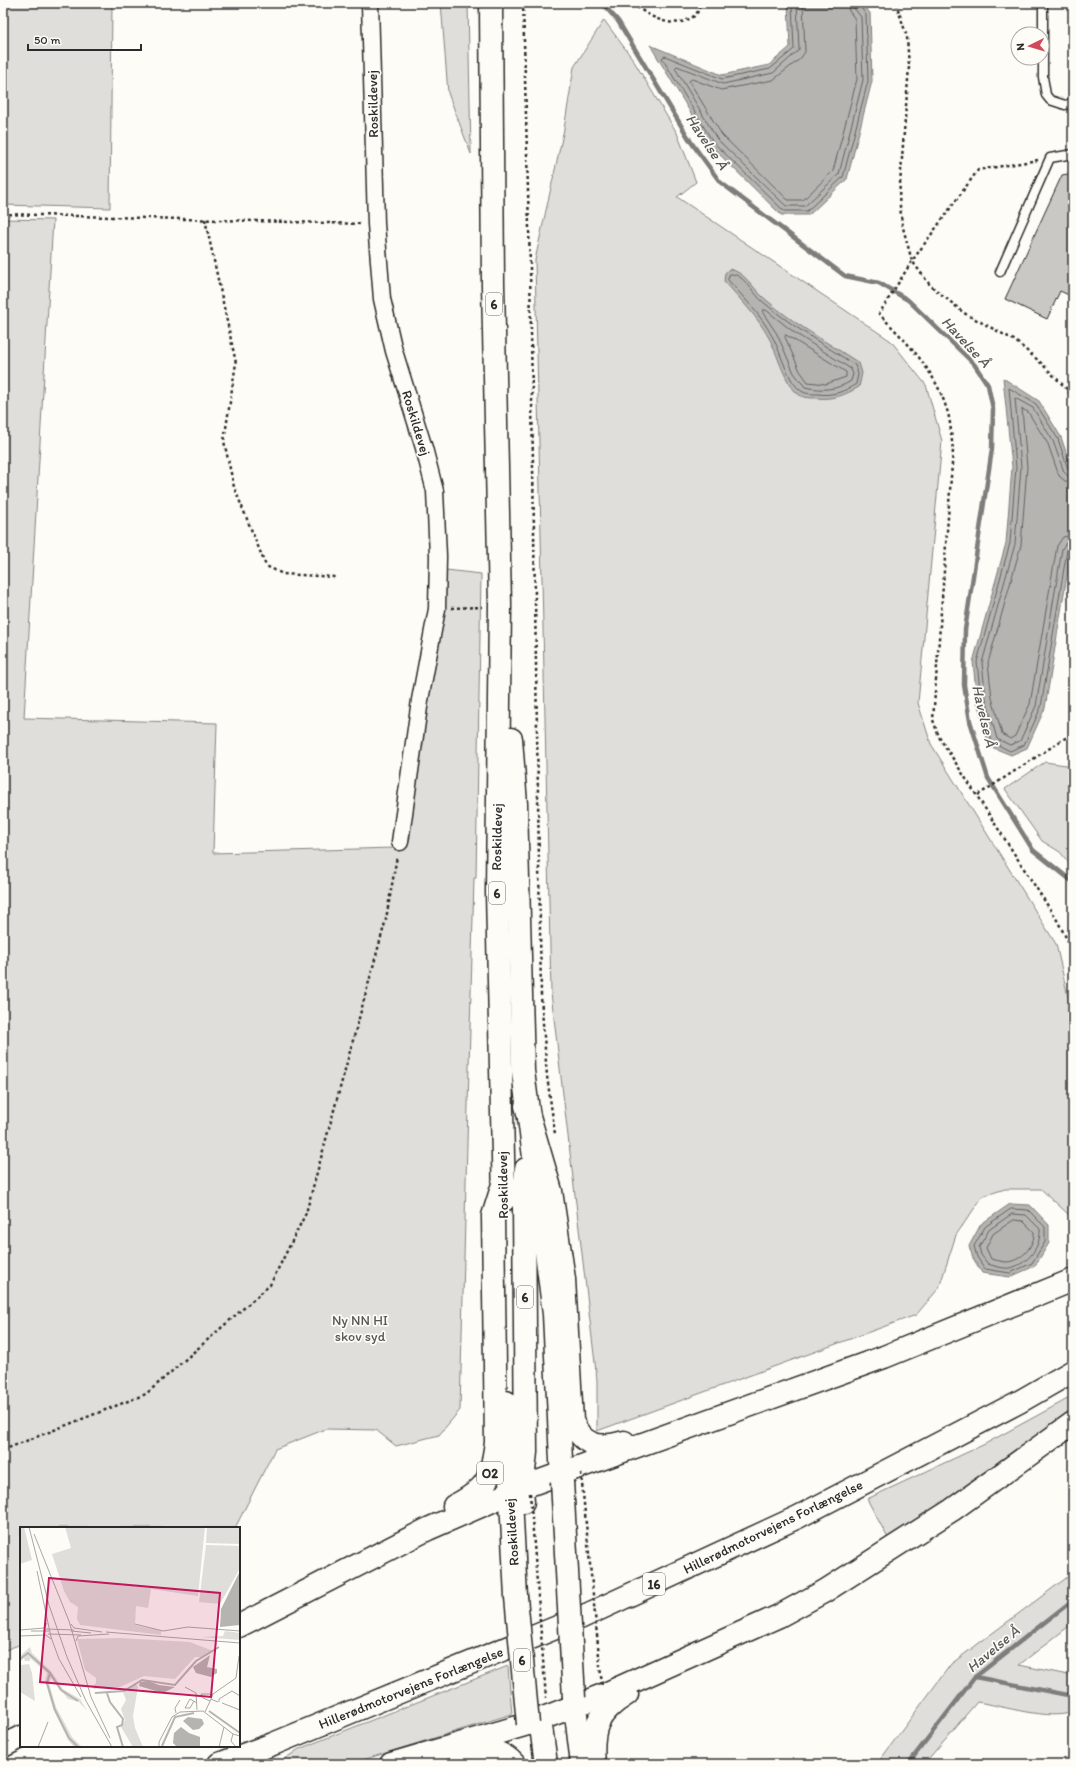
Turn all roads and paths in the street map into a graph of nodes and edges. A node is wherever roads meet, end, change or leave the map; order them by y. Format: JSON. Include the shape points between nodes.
{"nodes":[{"id":1,"x":370,"y":3,"type":"edge"},
{"id":2,"x":491,"y":3,"type":"edge"},
{"id":3,"x":523,"y":3,"type":"edge"},
{"id":4,"x":632,"y":3,"type":"edge"},
{"id":5,"x":699,"y":3,"type":"edge"},
{"id":6,"x":896,"y":3,"type":"edge"},
{"id":7,"x":1043,"y":3,"type":"edge"},
{"id":8,"x":1073,"y":103,"type":"edge"},
{"id":9,"x":1073,"y":154,"type":"edge"},
{"id":10,"x":1050,"y":158,"type":"junction"},
{"id":11,"x":3,"y":214,"type":"edge"},
{"id":12,"x":205,"y":219,"type":"junction"},
{"id":13,"x":376,"y":224,"type":"junction"},
{"id":14,"x":912,"y":262,"type":"junction"},
{"id":15,"x":1000,"y":272,"type":"dead end"},
{"id":16,"x":1073,"y":387,"type":"edge"},
{"id":17,"x":1068,"y":391,"type":"junction"},
{"id":18,"x":1073,"y":399,"type":"edge"},
{"id":19,"x":335,"y":577,"type":"dead end"},
{"id":20,"x":500,"y":604,"type":"junction"},
{"id":21,"x":437,"y":608,"type":"junction"},
{"id":22,"x":1073,"y":734,"type":"edge"},
{"id":23,"x":978,"y":795,"type":"junction"},
{"id":24,"x":400,"y":842,"type":"joint"},
{"id":25,"x":1073,"y":952,"type":"edge"},
{"id":26,"x":526,"y":1106,"type":"junction"},
{"id":27,"x":555,"y":1139,"type":"dead end"},
{"id":28,"x":504,"y":1181,"type":"junction"},
{"id":29,"x":1073,"y":1280,"type":"edge"},
{"id":30,"x":1073,"y":1371,"type":"edge"},
{"id":31,"x":810,"y":1384,"type":"junction"},
{"id":32,"x":1073,"y":1423,"type":"edge"},
{"id":33,"x":3,"y":1450,"type":"edge"},
{"id":34,"x":571,"y":1473,"type":"junction"},
{"id":35,"x":521,"y":1492,"type":"junction"},
{"id":36,"x":779,"y":1616,"type":"junction"},
{"id":37,"x":240,"y":1619,"type":"edge"},
{"id":38,"x":240,"y":1625,"type":"edge"},
{"id":39,"x":602,"y":1686,"type":"dead end"},
{"id":40,"x":574,"y":1702,"type":"junction"},
{"id":41,"x":538,"y":1715,"type":"junction"},
{"id":42,"x":20,"y":1738,"type":"edge"},
{"id":43,"x":3,"y":1746,"type":"edge"},
{"id":44,"x":219,"y":1764,"type":"edge"},
{"id":45,"x":391,"y":1764,"type":"edge"},
{"id":46,"x":417,"y":1764,"type":"edge"},
{"id":47,"x":514,"y":1764,"type":"edge"},
{"id":48,"x":532,"y":1764,"type":"edge"},
{"id":49,"x":546,"y":1764,"type":"edge"},
{"id":50,"x":582,"y":1764,"type":"edge"},
{"id":51,"x":594,"y":1764,"type":"edge"}],
"edges":[{"from":1,"to":13,"type":"street","name":"Roskildevej"},
{"from":2,"to":20,"type":"main road","name":"Roskildevej","number":"6"},
{"from":3,"to":27,"type":"path","via":[[530,266],[541,996],[546,1076]]},
{"from":4,"to":5,"type":"path","via":[[642,11],[670,23],[693,18],[700,9]]},
{"from":6,"to":14,"type":"path","via":[[907,37],[909,68],[899,198],[902,224]]},
{"from":7,"to":8,"type":"lane","via":[[1046,95],[1050,100],[1065,105]]},
{"from":9,"to":10,"type":"lane"},
{"from":10,"to":14,"type":"path","via":[[978,170]]},
{"from":10,"to":15,"type":"lane"},
{"from":11,"to":12,"type":"path"},
{"from":12,"to":13,"type":"path"},
{"from":12,"to":19,"type":"path","via":[[236,364],[224,441],[234,487],[266,566],[283,574]]},
{"from":13,"to":21,"type":"street","name":"Roskildevej","via":[[382,298],[394,351],[424,448],[434,491],[438,556]]},
{"from":14,"to":17,"type":"path","via":[[930,285],[964,313],[1014,340]]},
{"from":14,"to":23,"type":"path","via":[[879,314],[929,369],[946,408],[953,450],[933,720],[940,737]]},
{"from":16,"to":17,"type":"path"},
{"from":17,"to":18,"type":"path"},
{"from":20,"to":21,"type":"path","via":[[479,608]]},
{"from":20,"to":26,"type":"main road","name":"Roskildevej","number":"6","via":[[516,804],[520,1006]]},
{"from":20,"to":28,"type":"main road","name":"Roskildevej","number":"6","via":[[497,892]]},
{"from":21,"to":24,"type":"street","name":"Roskildevej","via":[[420,700]]},
{"from":22,"to":23,"type":"path"},
{"from":23,"to":25,"type":"path","via":[[1057,920]]},
{"from":24,"to":33,"type":"path","via":[[386,919],[306,1213],[270,1285],[146,1394]]},
{"from":26,"to":31,"type":"main road","via":[[551,1191],[563,1271],[572,1421],[586,1440],[594,1445],[608,1446],[750,1397]]},
{"from":26,"to":34,"type":"main road","name":"Roskildevej","number":"6","via":[[554,1314]]},
{"from":26,"to":35,"type":"main road","name":"Roskildevej","number":"6","via":[[526,1452]]},
{"from":28,"to":35,"type":"main road","name":"Roskildevej","number":"6","via":[[506,1401]]},
{"from":28,"to":37,"type":"main road","number":"O2","via":[[493,1216],[496,1442],[493,1466],[485,1485],[477,1493],[264,1604]]},
{"from":29,"to":31,"type":"main road"},
{"from":30,"to":44,"type":"main road","name":"Hillerødmotorvejens Forlængelse","number":"16","via":[[1019,1402],[798,1517],[597,1610]]},
{"from":31,"to":34,"type":"main road"},
{"from":32,"to":36,"type":"main road","via":[[952,1510],[825,1591]]},
{"from":34,"to":35,"type":"main road"},
{"from":34,"to":39,"type":"path","bridge":true},
{"from":34,"to":40,"type":"main road","name":"Roskildevej","number":"6","bridge":true},
{"from":35,"to":38,"type":"main road","number":"O2","via":[[428,1529]]},
{"from":35,"to":41,"type":"path","bridge":true},
{"from":35,"to":41,"type":"main road","name":"Roskildevej","number":"6","bridge":true,"via":[[516,1597]]},
{"from":36,"to":40,"type":"main road","via":[[603,1696]]},
{"from":36,"to":51,"type":"main road","via":[[740,1640],[639,1687],[614,1702],[598,1719],[593,1732]]},
{"from":40,"to":41,"type":"main road"},
{"from":40,"to":50,"type":"main road","name":"Roskildevej","number":"6"},
{"from":41,"to":45,"type":"main road"},
{"from":41,"to":48,"type":"main road","name":"Roskildevej","number":"6"},
{"from":41,"to":49,"type":"main road","name":"Roskildevej","number":"6"},
{"from":42,"to":43,"type":"main road"},
{"from":46,"to":47,"type":"main road","via":[[484,1750],[506,1756]]}]}
